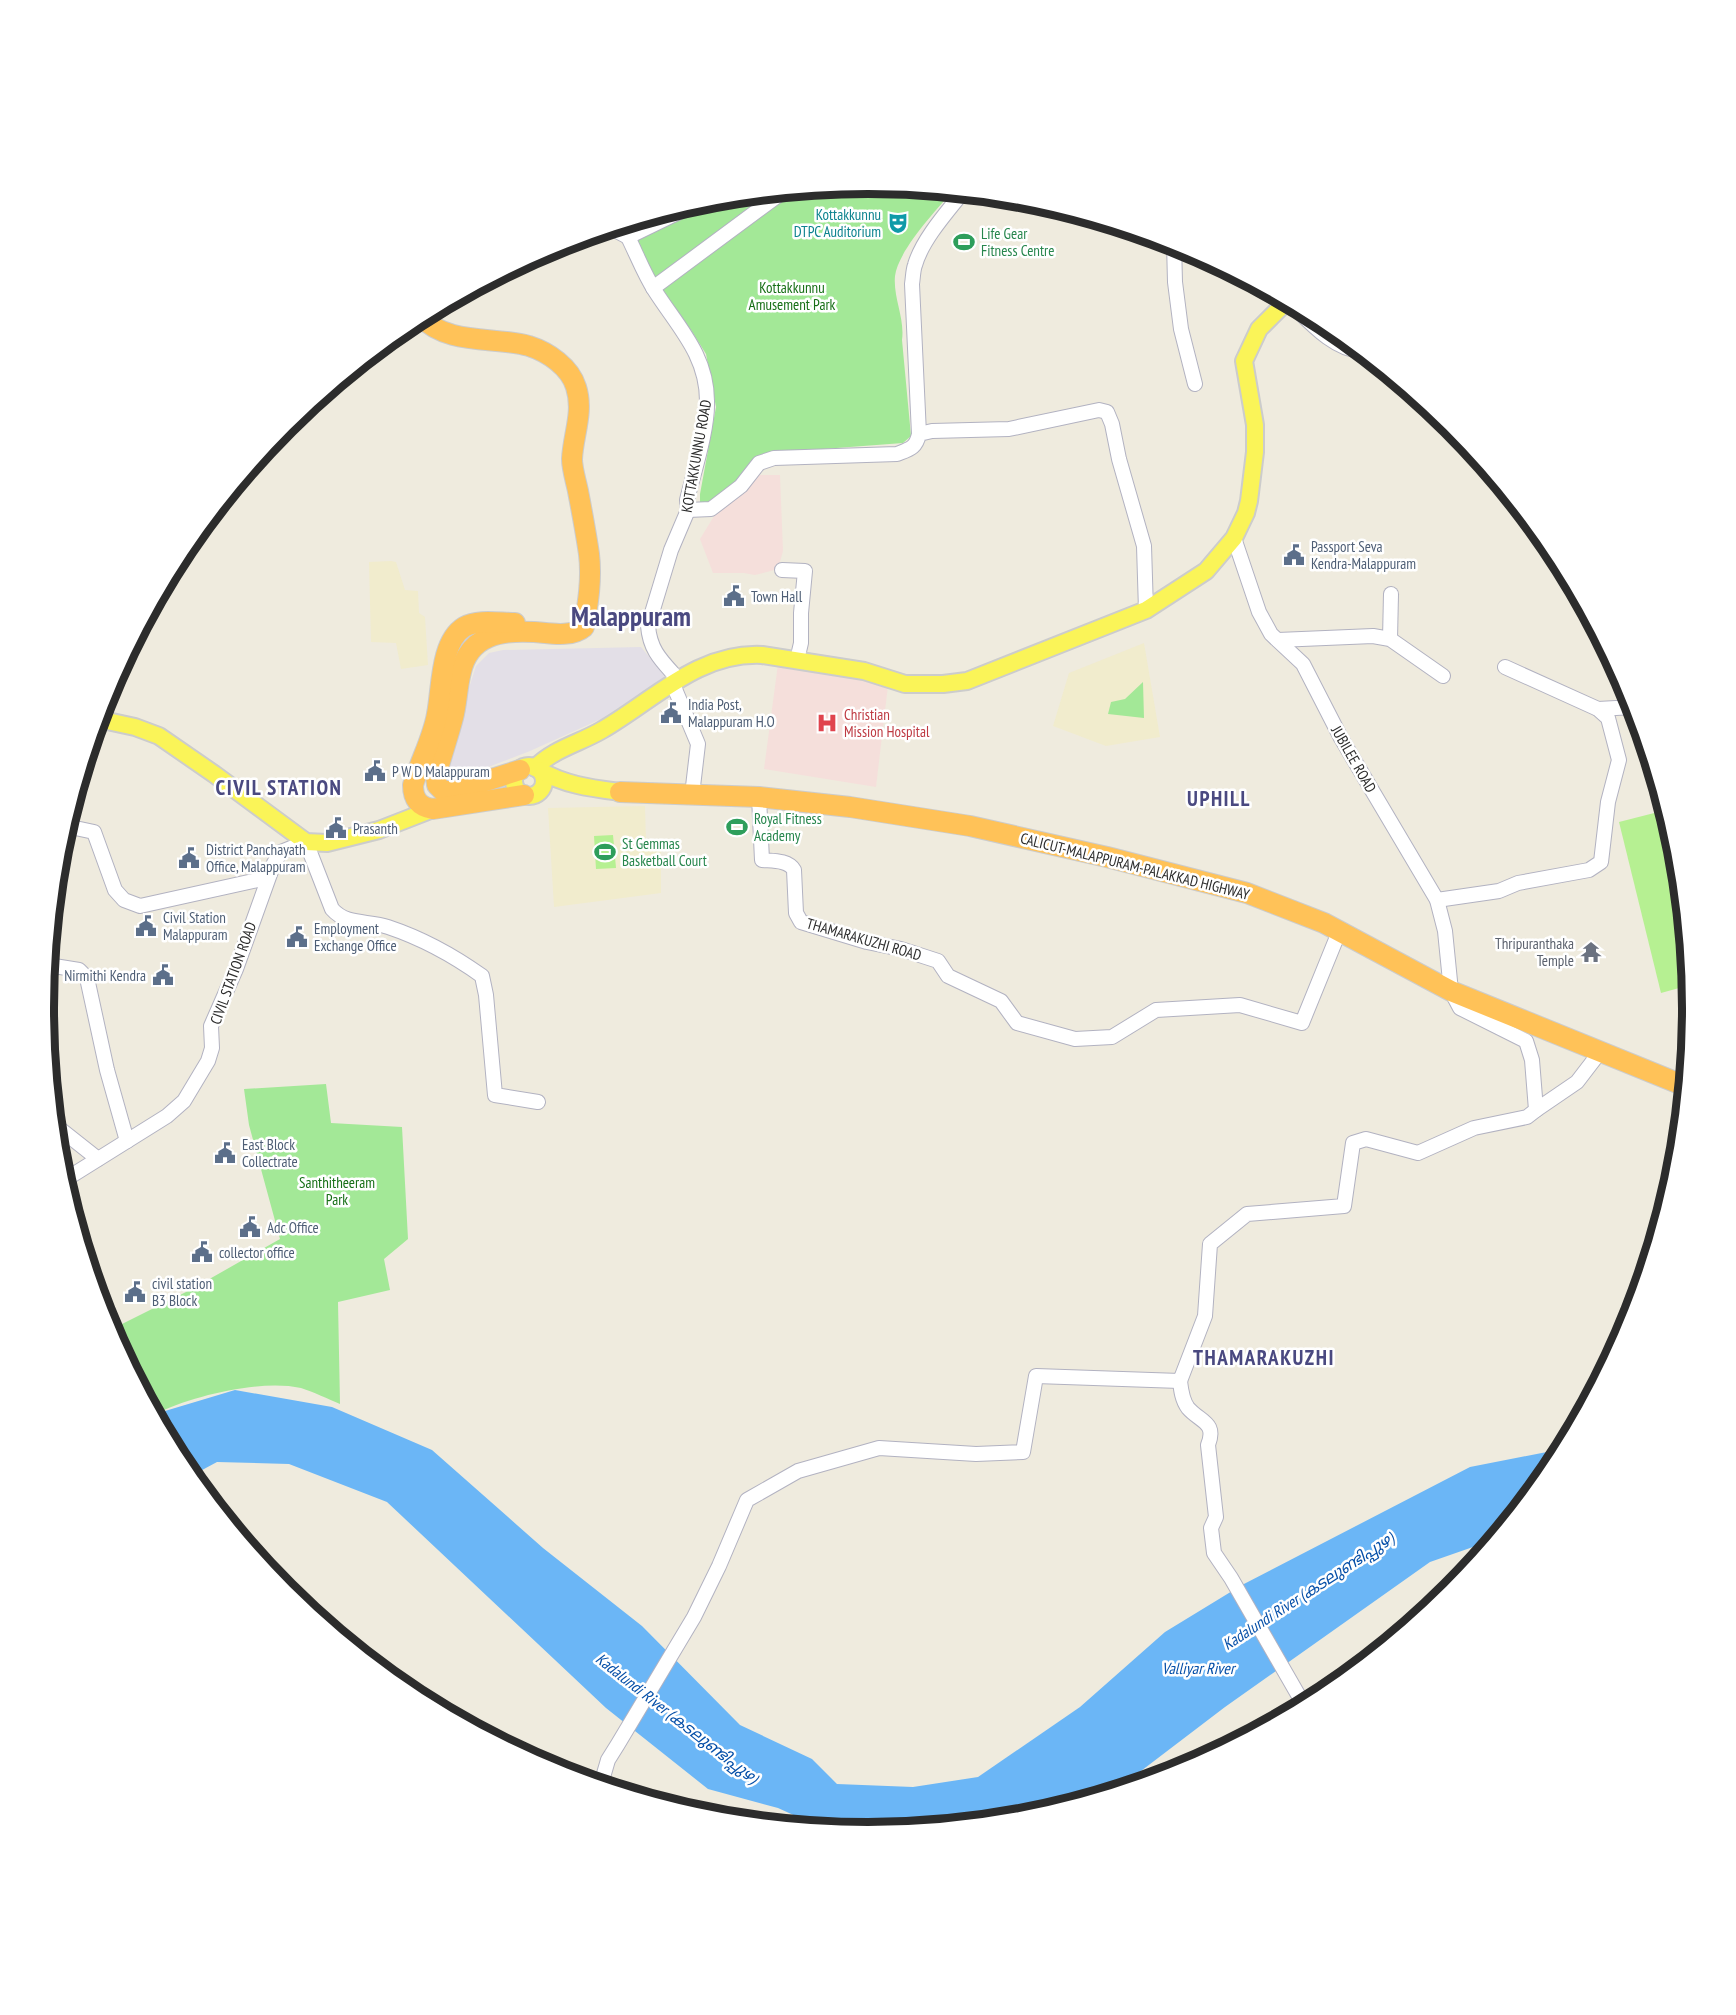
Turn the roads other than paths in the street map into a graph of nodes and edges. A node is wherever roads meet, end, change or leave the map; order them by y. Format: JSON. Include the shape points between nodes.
{"nodes":[{"id":1,"x":958,"y":198,"type":"edge"},
{"id":2,"x":772,"y":199,"type":"edge"},
{"id":3,"x":664,"y":219,"type":"edge"},
{"id":4,"x":620,"y":233,"type":"edge"},
{"id":5,"x":628,"y":237,"type":"junction"},
{"id":6,"x":1174,"y":253,"type":"edge"},
{"id":7,"x":653,"y":288,"type":"junction"},
{"id":8,"x":1282,"y":307,"type":"edge"},
{"id":9,"x":429,"y":323,"type":"edge"},
{"id":10,"x":1195,"y":384,"type":"dead end"},
{"id":11,"x":919,"y":434,"type":"junction"},
{"id":12,"x":688,"y":510,"type":"junction"},
{"id":13,"x":1234,"y":538,"type":"junction"},
{"id":14,"x":782,"y":570,"type":"dead end"},
{"id":15,"x":1391,"y":594,"type":"dead end"},
{"id":16,"x":1146,"y":610,"type":"junction"},
{"id":17,"x":586,"y":613,"type":"junction"},
{"id":18,"x":1390,"y":639,"type":"junction"},
{"id":19,"x":1278,"y":640,"type":"junction"},
{"id":20,"x":796,"y":660,"type":"junction"},
{"id":21,"x":1505,"y":667,"type":"dead end"},
{"id":22,"x":1443,"y":675,"type":"dead end"},
{"id":23,"x":675,"y":680,"type":"junction"},
{"id":24,"x":1624,"y":708,"type":"edge"},
{"id":25,"x":1598,"y":709,"type":"junction"},
{"id":26,"x":107,"y":721,"type":"edge"},
{"id":27,"x":531,"y":769,"type":"junction"},
{"id":28,"x":620,"y":792,"type":"junction"},
{"id":29,"x":532,"y":794,"type":"junction"},
{"id":30,"x":692,"y":795,"type":"junction"},
{"id":31,"x":759,"y":797,"type":"junction"},
{"id":32,"x":426,"y":806,"type":"junction"},
{"id":33,"x":75,"y":828,"type":"edge"},
{"id":34,"x":306,"y":842,"type":"junction"},
{"id":35,"x":267,"y":878,"type":"junction"},
{"id":36,"x":1437,"y":900,"type":"junction"},
{"id":37,"x":1339,"y":932,"type":"junction"},
{"id":38,"x":56,"y":965,"type":"edge"},
{"id":39,"x":1451,"y":990,"type":"junction"},
{"id":40,"x":1600,"y":1052,"type":"junction"},
{"id":41,"x":1678,"y":1083,"type":"edge"},
{"id":42,"x":538,"y":1102,"type":"dead end"},
{"id":43,"x":1536,"y":1110,"type":"junction"},
{"id":44,"x":64,"y":1132,"type":"edge"},
{"id":45,"x":127,"y":1142,"type":"junction"},
{"id":46,"x":98,"y":1159,"type":"junction"},
{"id":47,"x":72,"y":1175,"type":"edge"},
{"id":48,"x":1180,"y":1381,"type":"junction"},
{"id":49,"x":1300,"y":1697,"type":"edge"},
{"id":50,"x":603,"y":1777,"type":"edge"}],
"edges":[{"from":1,"to":11,"type":"street","via":[[914,265]]},
{"from":2,"to":7,"type":"street"},
{"from":3,"to":5,"type":"street"},
{"from":4,"to":5,"type":"street"},
{"from":5,"to":7,"type":"street","name":"KOTTAKKUNNU ROAD"},
{"from":6,"to":10,"type":"street","via":[[1181,329]]},
{"from":7,"to":12,"type":"street","name":"KOTTAKKUNNU ROAD","via":[[698,354],[705,375],[708,402]]},
{"from":8,"to":13,"type":"main road","via":[[1259,328],[1244,361],[1255,425],[1255,452],[1249,501]]},
{"from":9,"to":17,"type":"highway","via":[[459,336],[528,346],[549,355],[570,375],[579,404],[572,461],[589,553]]},
{"from":11,"to":12,"type":"street","via":[[912,449],[897,454],[774,458],[759,463],[741,486],[711,508]]},
{"from":11,"to":16,"type":"street","via":[[1009,429],[1099,410],[1107,412],[1144,546]]},
{"from":12,"to":23,"type":"street","name":"KOTTAKKUNNU ROAD","via":[[671,550],[648,626],[654,652]]},
{"from":13,"to":16,"type":"main road","via":[[1206,571]]},
{"from":13,"to":19,"type":"street","name":"JUBILEE ROAD","via":[[1258,612]]},
{"from":14,"to":20,"type":"street","via":[[805,570],[801,643]]},
{"from":15,"to":18,"type":"street"},
{"from":16,"to":20,"type":"main road","via":[[967,681],[905,684],[864,671]]},
{"from":17,"to":27,"type":"highway","via":[[584,627],[579,631],[516,631],[479,641],[461,670],[437,785],[443,791],[454,791]]},
{"from":17,"to":32,"type":"highway","via":[[576,625],[561,627],[484,622],[465,627],[454,638],[446,654],[437,715],[413,784],[413,794]]},
{"from":18,"to":19,"type":"street","via":[[1373,636]]},
{"from":18,"to":22,"type":"street"},
{"from":19,"to":36,"type":"street","name":"JUBILEE ROAD","via":[[1304,664],[1341,738]]},
{"from":20,"to":23,"type":"main road","via":[[748,654],[706,665]]},
{"from":21,"to":25,"type":"street"},
{"from":23,"to":27,"type":"main road","via":[[626,716],[545,757]]},
{"from":23,"to":30,"type":"street","name":"KOTTAKKUNNU ROAD","via":[[698,744]]},
{"from":24,"to":25,"type":"street"},
{"from":25,"to":36,"type":"street","via":[[1608,718],[1619,760],[1608,802],[1601,862],[1589,870],[1518,883],[1499,891]]},
{"from":26,"to":34,"type":"main road","via":[[159,736]]},
{"from":27,"to":28,"type":"main road","name":"CALICUT-MALAPPURAM-PALAKKAD HIGHWAY","via":[[577,786]]},
{"from":27,"to":29,"type":"main road","via":[[544,782]]},
{"from":27,"to":29,"type":"main road","via":[[517,774],[515,784],[517,789]]},
{"from":28,"to":29,"type":"main road","name":"CALICUT-MALAPPURAM-PALAKKAD HIGHWAY"},
{"from":28,"to":30,"type":"highway","name":"CALICUT-MALAPPURAM-PALAKKAD HIGHWAY"},
{"from":29,"to":32,"type":"highway","name":"CALICUT-MALAPPURAM-PALAKKAD HIGHWAY"},
{"from":30,"to":31,"type":"highway","name":"CALICUT-MALAPPURAM-PALAKKAD HIGHWAY"},
{"from":31,"to":37,"type":"highway","name":"CALICUT-MALAPPURAM-PALAKKAD HIGHWAY","via":[[970,826],[1107,857],[1247,893]]},
{"from":31,"to":37,"type":"street","name":"THAMARAKUZHI ROAD","via":[[762,860],[792,866],[796,913],[801,922],[938,962],[948,976],[1001,1001],[1017,1023],[1075,1039],[1112,1037],[1156,1010],[1240,1005],[1302,1023]]},
{"from":32,"to":34,"type":"main road","via":[[379,830],[327,843]]},
{"from":33,"to":35,"type":"street","via":[[94,832],[115,890],[124,900],[140,906]]},
{"from":34,"to":35,"type":"street","name":"CIVIL STATION ROAD","via":[[281,852]]},
{"from":34,"to":42,"type":"street","via":[[338,916],[406,934],[482,976],[495,1095]]},
{"from":35,"to":45,"type":"street","name":"CIVIL STATION ROAD","via":[[236,969],[211,1026],[208,1061],[184,1101]]},
{"from":36,"to":39,"type":"street","name":"JUBILEE ROAD","via":[[1445,931]]},
{"from":37,"to":39,"type":"highway","name":"CALICUT-MALAPPURAM-PALAKKAD HIGHWAY"},
{"from":38,"to":45,"type":"street","via":[[79,970],[87,978]]},
{"from":39,"to":40,"type":"highway","name":"CALICUT-MALAPPURAM-PALAKKAD HIGHWAY"},
{"from":39,"to":43,"type":"street","via":[[1460,1008],[1526,1041],[1532,1060]]},
{"from":40,"to":41,"type":"highway","name":"CALICUT-MALAPPURAM-PALAKKAD HIGHWAY"},
{"from":40,"to":43,"type":"street","via":[[1577,1082]]},
{"from":43,"to":48,"type":"street","via":[[1527,1117],[1474,1128],[1418,1153],[1366,1139],[1353,1143],[1344,1206],[1247,1214],[1210,1245],[1206,1316]]},
{"from":44,"to":46,"type":"street"},
{"from":45,"to":46,"type":"street","name":"CIVIL STATION ROAD"},
{"from":46,"to":47,"type":"street","name":"CIVIL STATION ROAD"},
{"from":48,"to":49,"type":"street","via":[[1188,1408],[1209,1425],[1212,1436],[1208,1445],[1216,1517],[1211,1528],[1214,1553]]},
{"from":48,"to":50,"type":"street","via":[[1036,1376],[1023,1452],[976,1454],[879,1448],[798,1471],[747,1500],[694,1617],[618,1744]]}]}
